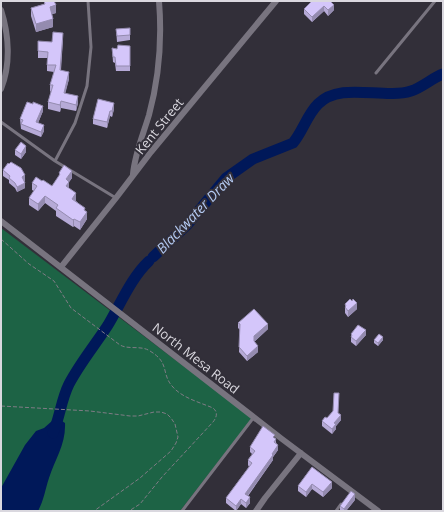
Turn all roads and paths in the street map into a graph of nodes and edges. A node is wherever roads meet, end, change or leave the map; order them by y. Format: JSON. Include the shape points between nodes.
{"nodes":[{"id":1,"x":88,"y":1,"type":"edge"},
{"id":2,"x":159,"y":1,"type":"edge"},
{"id":3,"x":276,"y":1,"type":"edge"},
{"id":4,"x":435,"y":1,"type":"edge"},
{"id":5,"x":1,"y":10,"type":"edge"},
{"id":6,"x":376,"y":72,"type":"dead end"},
{"id":7,"x":1,"y":89,"type":"edge"},
{"id":8,"x":1,"y":122,"type":"edge"},
{"id":9,"x":55,"y":161,"type":"junction"},
{"id":10,"x":133,"y":175,"type":"junction"},
{"id":11,"x":116,"y":198,"type":"junction"},
{"id":12,"x":1,"y":221,"type":"edge"},
{"id":13,"x":1,"y":239,"type":"edge"},
{"id":14,"x":61,"y":267,"type":"junction"},
{"id":15,"x":1,"y":406,"type":"edge"},
{"id":16,"x":254,"y":417,"type":"junction"},
{"id":17,"x":301,"y":454,"type":"junction"},
{"id":18,"x":344,"y":501,"type":"edge"},
{"id":19,"x":94,"y":511,"type":"edge"},
{"id":20,"x":129,"y":511,"type":"edge"},
{"id":21,"x":182,"y":511,"type":"edge"},
{"id":22,"x":256,"y":511,"type":"edge"},
{"id":23,"x":336,"y":511,"type":"edge"},
{"id":24,"x":378,"y":511,"type":"edge"}],
"edges":[{"from":1,"to":9,"type":"lane","via":[[91,47],[87,86],[75,123]]},
{"from":2,"to":10,"type":"street","via":[[159,53],[154,95],[136,154]]},
{"from":3,"to":10,"type":"street","name":"Kent Street"},
{"from":4,"to":6,"type":"lane"},
{"from":5,"to":7,"type":"street","via":[[8,48],[7,68]]},
{"from":8,"to":9,"type":"lane"},
{"from":9,"to":11,"type":"lane"},
{"from":10,"to":11,"type":"street","name":"Kent Street"},
{"from":11,"to":14,"type":"street","name":"Kent Street"},
{"from":12,"to":14,"type":"street","name":"North Mesa Road"},
{"from":13,"to":20,"type":"path","via":[[54,281],[69,306],[123,346],[151,351],[161,360],[168,381],[176,390],[213,408],[216,414],[213,422],[140,504]]},
{"from":14,"to":16,"type":"street","name":"North Mesa Road"},
{"from":15,"to":19,"type":"path","via":[[130,416],[161,412],[171,418],[178,440],[171,451],[140,478]]},
{"from":16,"to":17,"type":"street","name":"North Mesa Road"},
{"from":16,"to":21,"type":"lane"},
{"from":17,"to":22,"type":"street"},
{"from":17,"to":24,"type":"street","name":"North Mesa Road","via":[[349,494]]},
{"from":18,"to":23,"type":"lane"}]}
